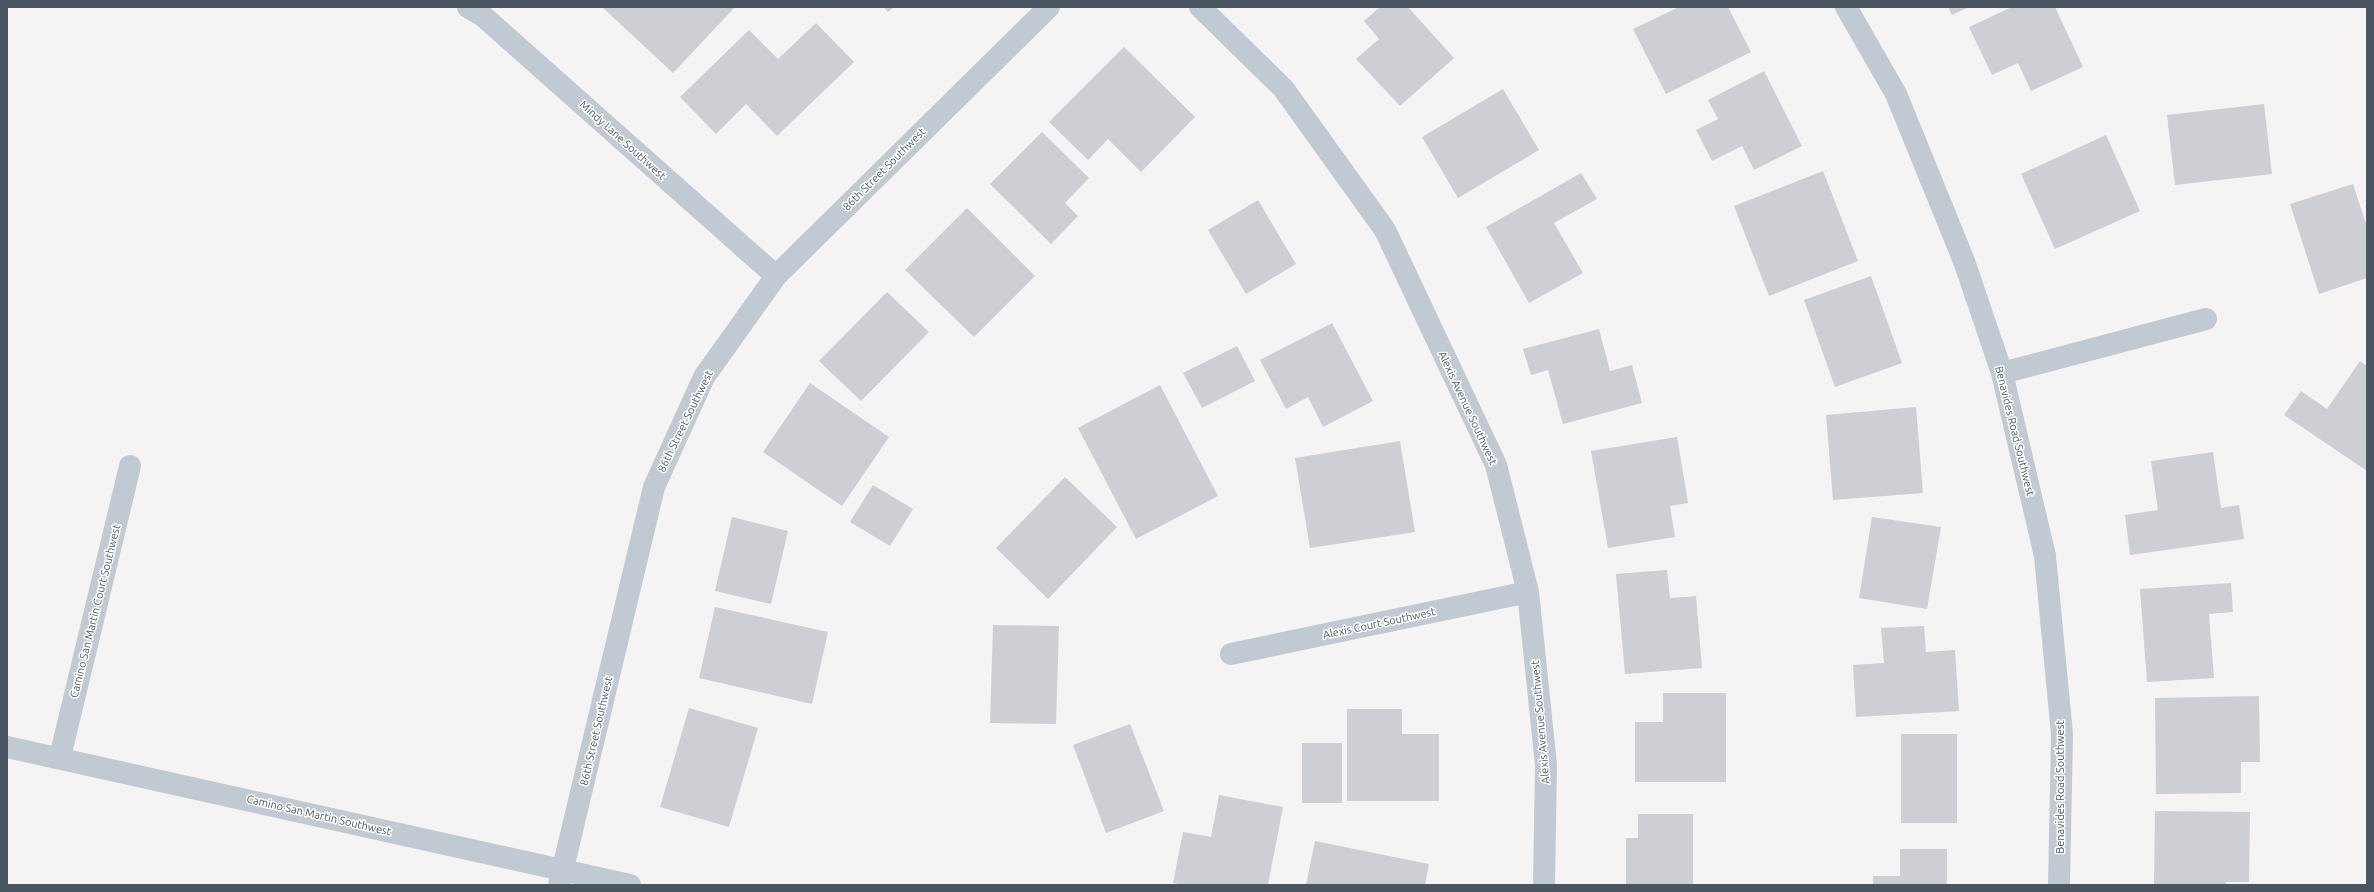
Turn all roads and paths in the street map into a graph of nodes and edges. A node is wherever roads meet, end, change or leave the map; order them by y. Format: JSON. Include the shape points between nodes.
{"nodes":[{"id":1,"x":468,"y":7,"type":"edge"},
{"id":2,"x":1049,"y":7,"type":"edge"},
{"id":3,"x":1200,"y":7,"type":"edge"},
{"id":4,"x":1846,"y":7,"type":"edge"},
{"id":5,"x":776,"y":276,"type":"junction"},
{"id":6,"x":2206,"y":320,"type":"dead end"},
{"id":7,"x":2002,"y":373,"type":"junction"},
{"id":8,"x":130,"y":466,"type":"dead end"},
{"id":9,"x":1528,"y":592,"type":"junction"},
{"id":10,"x":1231,"y":654,"type":"dead end"},
{"id":11,"x":7,"y":747,"type":"edge"},
{"id":12,"x":60,"y":757,"type":"junction"},
{"id":13,"x":560,"y":877,"type":"edge"},
{"id":14,"x":630,"y":885,"type":"edge"},
{"id":15,"x":1544,"y":885,"type":"edge"},
{"id":16,"x":2059,"y":885,"type":"edge"}],
"edges":[{"from":1,"to":5,"type":"street","name":"Mindy Lane Southwest","via":[[483,16]]},
{"from":2,"to":5,"type":"street","name":"86th Street Southwest"},
{"from":3,"to":9,"type":"street","name":"Alexis Avenue Southwest","via":[[1283,88],[1385,230],[1496,465]]},
{"from":4,"to":7,"type":"street","name":"Benavides Road Southwest","via":[[1896,94],[1964,261]]},
{"from":5,"to":13,"type":"street","name":"86th Street Southwest","via":[[704,377],[654,487]]},
{"from":6,"to":7,"type":"street"},
{"from":7,"to":16,"type":"street","name":"Benavides Road Southwest","via":[[2045,556],[2062,734]]},
{"from":8,"to":12,"type":"street","name":"Camino San Martin Court Southwest"},
{"from":9,"to":10,"type":"street","name":"Alexis Court Southwest"},
{"from":9,"to":15,"type":"street","name":"Alexis Avenue Southwest","via":[[1546,766]]},
{"from":11,"to":12,"type":"street","name":"Camino San Martin Southwest"},
{"from":12,"to":13,"type":"street","name":"Camino San Martin Southwest"},
{"from":13,"to":14,"type":"street","name":"Camino San Martin Southwest"}]}
